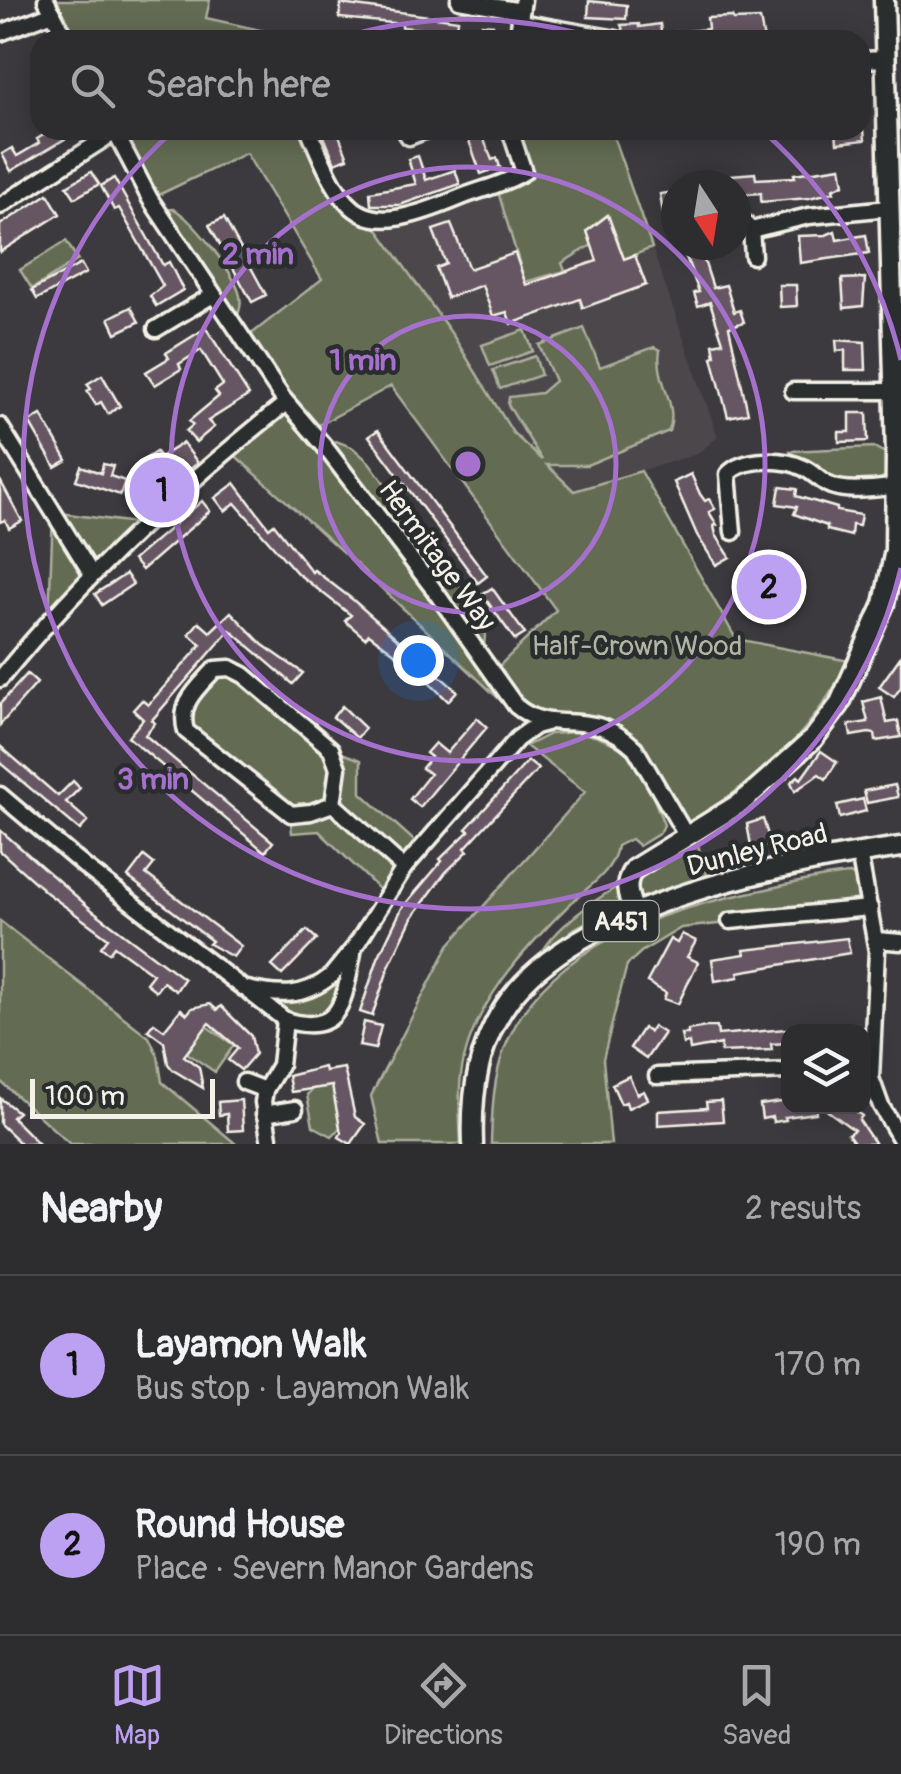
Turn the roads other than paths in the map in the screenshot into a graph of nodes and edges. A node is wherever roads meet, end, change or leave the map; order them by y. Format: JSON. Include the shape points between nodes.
{"nodes":[{"id":1,"x":459,"y":0,"type":"edge"},
{"id":2,"x":884,"y":0,"type":"edge"},
{"id":3,"x":50,"y":7,"type":"edge"},
{"id":4,"x":521,"y":11,"type":"edge"},
{"id":5,"x":62,"y":30,"type":"edge"},
{"id":6,"x":584,"y":30,"type":"edge"},
{"id":7,"x":0,"y":33,"type":"edge"},
{"id":8,"x":871,"y":60,"type":"edge"},
{"id":9,"x":886,"y":60,"type":"junction"},
{"id":10,"x":100,"y":140,"type":"edge"},
{"id":11,"x":119,"y":140,"type":"edge"},
{"id":12,"x":314,"y":140,"type":"edge"},
{"id":13,"x":512,"y":140,"type":"edge"},
{"id":14,"x":0,"y":206,"type":"edge"},
{"id":15,"x":888,"y":208,"type":"junction"},
{"id":16,"x":753,"y":256,"type":"dead end"},
{"id":17,"x":213,"y":295,"type":"junction"},
{"id":18,"x":896,"y":303,"type":"edge"},
{"id":19,"x":156,"y":329,"type":"dead end"},
{"id":20,"x":793,"y":390,"type":"dead end"},
{"id":21,"x":895,"y":391,"type":"junction"},
{"id":22,"x":286,"y":403,"type":"junction"},
{"id":23,"x":0,"y":426,"type":"edge"},
{"id":24,"x":895,"y":487,"type":"junction"},
{"id":25,"x":898,"y":524,"type":"edge"},
{"id":26,"x":734,"y":532,"type":"dead end"},
{"id":27,"x":92,"y":573,"type":"junction"},
{"id":28,"x":0,"y":679,"type":"edge"},
{"id":29,"x":549,"y":722,"type":"junction"},
{"id":30,"x":0,"y":796,"type":"edge"},
{"id":31,"x":333,"y":804,"type":"junction"},
{"id":32,"x":687,"y":837,"type":"junction"},
{"id":33,"x":901,"y":847,"type":"edge"},
{"id":34,"x":858,"y":853,"type":"junction"},
{"id":35,"x":404,"y":868,"type":"junction"},
{"id":36,"x":870,"y":908,"type":"junction"},
{"id":37,"x":640,"y":912,"type":"junction"},
{"id":38,"x":730,"y":921,"type":"dead end"},
{"id":39,"x":876,"y":940,"type":"junction"},
{"id":40,"x":901,"y":942,"type":"edge"},
{"id":41,"x":354,"y":948,"type":"junction"},
{"id":42,"x":243,"y":988,"type":"junction"},
{"id":43,"x":284,"y":1020,"type":"junction"},
{"id":44,"x":870,"y":1024,"type":"edge"},
{"id":45,"x":781,"y":1071,"type":"edge"},
{"id":46,"x":657,"y":1076,"type":"dead end"},
{"id":47,"x":871,"y":1081,"type":"edge"},
{"id":48,"x":244,"y":1082,"type":"dead end"},
{"id":49,"x":265,"y":1090,"type":"junction"},
{"id":50,"x":295,"y":1109,"type":"dead end"},
{"id":51,"x":264,"y":1114,"type":"junction"},
{"id":52,"x":901,"y":1140,"type":"edge"},
{"id":53,"x":270,"y":1144,"type":"edge"},
{"id":54,"x":473,"y":1144,"type":"edge"}],
"edges":[{"from":1,"to":4,"type":"street"},
{"from":2,"to":9,"type":"main road"},
{"from":3,"to":5,"type":"street"},
{"from":3,"to":7,"type":"street"},
{"from":4,"to":6,"type":"street"},
{"from":8,"to":9,"type":"street"},
{"from":9,"to":15,"type":"main road"},
{"from":10,"to":14,"type":"street"},
{"from":11,"to":17,"type":"street","name":"Hermitage Way"},
{"from":12,"to":13,"type":"street","via":[[338,194],[372,220],[404,218],[512,180],[524,172]]},
{"from":15,"to":16,"type":"street","via":[[746,224]]},
{"from":15,"to":18,"type":"main road"},
{"from":17,"to":19,"type":"street"},
{"from":17,"to":22,"type":"street","name":"Hermitage Way"},
{"from":18,"to":21,"type":"main road"},
{"from":20,"to":21,"type":"street"},
{"from":21,"to":24,"type":"main road"},
{"from":22,"to":27,"type":"street"},
{"from":22,"to":29,"type":"street","name":"Hermitage Way","via":[[432,586],[516,706]]},
{"from":23,"to":27,"type":"street"},
{"from":24,"to":25,"type":"main road"},
{"from":24,"to":26,"type":"street","via":[[840,488],[780,462],[736,466],[728,474]]},
{"from":25,"to":32,"type":"main road","via":[[879,621],[840,705],[759,789]]},
{"from":27,"to":28,"type":"street"},
{"from":29,"to":32,"type":"street","via":[[599,724],[624,737]]},
{"from":29,"to":35,"type":"street","via":[[516,739]]},
{"from":30,"to":42,"type":"street"},
{"from":31,"to":31,"type":"street","via":[[291,814],[186,731],[186,701],[215,669],[244,675],[331,748],[338,768]]},
{"from":31,"to":35,"type":"street"},
{"from":32,"to":37,"type":"main road","via":[[638,866]]},
{"from":33,"to":34,"type":"main road","name":"Dunley Road","number":"A451"},
{"from":34,"to":36,"type":"street"},
{"from":34,"to":37,"type":"main road","name":"Dunley Road","number":"A451","via":[[752,874]]},
{"from":35,"to":41,"type":"street"},
{"from":36,"to":38,"type":"street"},
{"from":36,"to":39,"type":"street"},
{"from":37,"to":54,"type":"main road","name":"Dunley Road","number":"A451","via":[[567,949],[511,999],[478,1070]]},
{"from":39,"to":40,"type":"street"},
{"from":39,"to":44,"type":"street"},
{"from":41,"to":42,"type":"street","via":[[312,989],[285,996]]},
{"from":41,"to":43,"type":"street","via":[[343,1006],[309,1024]]},
{"from":42,"to":43,"type":"street"},
{"from":43,"to":49,"type":"street","via":[[280,1065]]},
{"from":45,"to":46,"type":"street"},
{"from":47,"to":52,"type":"street"},
{"from":48,"to":49,"type":"street"},
{"from":49,"to":51,"type":"street"},
{"from":50,"to":51,"type":"street"},
{"from":51,"to":53,"type":"street"}]}
